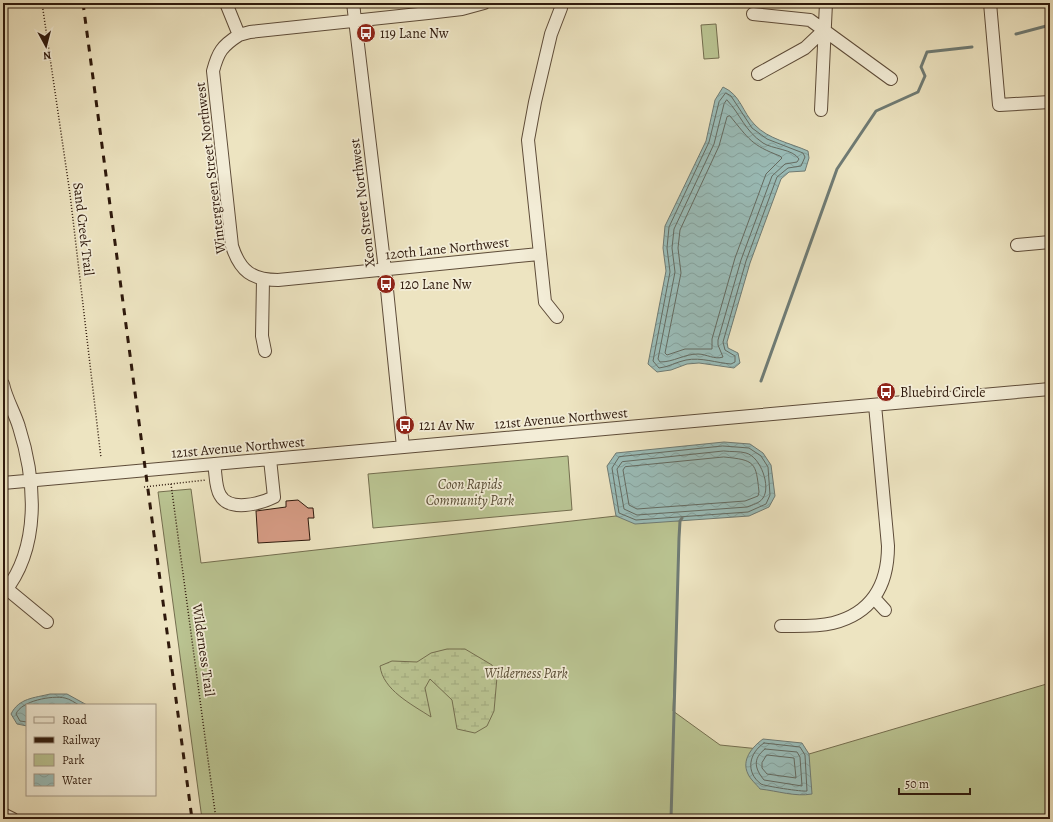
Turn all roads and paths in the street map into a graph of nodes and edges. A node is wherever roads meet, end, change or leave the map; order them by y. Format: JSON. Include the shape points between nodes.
{"nodes":[{"id":1,"x":42,"y":3,"type":"edge"},
{"id":2,"x":226,"y":3,"type":"edge"},
{"id":3,"x":353,"y":3,"type":"edge"},
{"id":4,"x":484,"y":3,"type":"edge"},
{"id":5,"x":560,"y":3,"type":"edge"},
{"id":6,"x":826,"y":3,"type":"edge"},
{"id":7,"x":990,"y":3,"type":"edge"},
{"id":8,"x":753,"y":14,"type":"dead end"},
{"id":9,"x":355,"y":22,"type":"junction"},
{"id":10,"x":824,"y":30,"type":"junction"},
{"id":11,"x":238,"y":35,"type":"junction"},
{"id":12,"x":758,"y":74,"type":"dead end"},
{"id":13,"x":891,"y":79,"type":"dead end"},
{"id":14,"x":1050,"y":102,"type":"edge"},
{"id":15,"x":821,"y":110,"type":"dead end"},
{"id":16,"x":1050,"y":242,"type":"edge"},
{"id":17,"x":1017,"y":245,"type":"dead end"},
{"id":18,"x":539,"y":254,"type":"junction"},
{"id":19,"x":385,"y":270,"type":"junction"},
{"id":20,"x":263,"y":280,"type":"junction"},
{"id":21,"x":556,"y":317,"type":"dead end"},
{"id":22,"x":265,"y":351,"type":"dead end"},
{"id":23,"x":3,"y":387,"type":"edge"},
{"id":24,"x":1050,"y":389,"type":"edge"},
{"id":25,"x":875,"y":405,"type":"junction"},
{"id":26,"x":403,"y":447,"type":"junction"},
{"id":27,"x":101,"y":458,"type":"dead end"},
{"id":28,"x":270,"y":459,"type":"junction"},
{"id":29,"x":214,"y":464,"type":"junction"},
{"id":30,"x":29,"y":480,"type":"junction"},
{"id":31,"x":210,"y":480,"type":"dead end"},
{"id":32,"x":3,"y":483,"type":"edge"},
{"id":33,"x":171,"y":484,"type":"junction"},
{"id":34,"x":144,"y":487,"type":"dead end"},
{"id":35,"x":5,"y":592,"type":"edge"},
{"id":36,"x":874,"y":598,"type":"junction"},
{"id":37,"x":885,"y":610,"type":"dead end"},
{"id":38,"x":47,"y":622,"type":"dead end"},
{"id":39,"x":781,"y":626,"type":"dead end"},
{"id":40,"x":3,"y":814,"type":"edge"},
{"id":41,"x":13,"y":819,"type":"edge"},
{"id":42,"x":216,"y":819,"type":"edge"}],
"edges":[{"from":1,"to":27,"type":"path","name":"Sand Creek Trail","via":[[70,194]]},
{"from":2,"to":11,"type":"street"},
{"from":3,"to":9,"type":"street","name":"Xeon Street Northwest"},
{"from":4,"to":9,"type":"street","via":[[462,9]]},
{"from":5,"to":18,"type":"street","via":[[528,140]]},
{"from":6,"to":10,"type":"street"},
{"from":7,"to":14,"type":"street","via":[[999,106]]},
{"from":8,"to":10,"type":"street","via":[[810,20]]},
{"from":9,"to":11,"type":"street"},
{"from":9,"to":19,"type":"street","name":"Xeon Street Northwest"},
{"from":10,"to":12,"type":"street","via":[[805,48]]},
{"from":10,"to":13,"type":"street"},
{"from":10,"to":15,"type":"street"},
{"from":11,"to":20,"type":"street","name":"Wintergreen Street Northwest","via":[[224,45],[213,71],[232,246],[242,268]]},
{"from":16,"to":17,"type":"street"},
{"from":18,"to":19,"type":"street","name":"120th Lane Northwest"},
{"from":18,"to":21,"type":"street","via":[[545,302]]},
{"from":19,"to":20,"type":"street","name":"120th Lane Northwest"},
{"from":19,"to":26,"type":"street","name":"Xeon Street Northwest"},
{"from":20,"to":22,"type":"street","via":[[262,336]]},
{"from":23,"to":30,"type":"street","via":[[20,432]]},
{"from":24,"to":25,"type":"street","name":"121st Avenue Northwest"},
{"from":25,"to":26,"type":"street","name":"121st Avenue Northwest"},
{"from":25,"to":36,"type":"street","via":[[888,558],[883,584]]},
{"from":26,"to":28,"type":"street","name":"121st Avenue Northwest"},
{"from":28,"to":29,"type":"street","name":"121st Avenue Northwest"},
{"from":28,"to":29,"type":"street","via":[[274,497],[249,504],[235,505],[223,499],[218,489]]},
{"from":29,"to":30,"type":"street","name":"121st Avenue Northwest"},
{"from":30,"to":32,"type":"street","name":"121st Avenue Northwest"},
{"from":30,"to":35,"type":"street","via":[[32,524],[21,563]]},
{"from":31,"to":33,"type":"path"},
{"from":33,"to":34,"type":"path"},
{"from":33,"to":42,"type":"path","name":"Wilderness Trail"},
{"from":35,"to":38,"type":"street"},
{"from":36,"to":37,"type":"street"},
{"from":36,"to":39,"type":"street","via":[[848,618],[832,623]]},
{"from":40,"to":41,"type":"street"}]}
